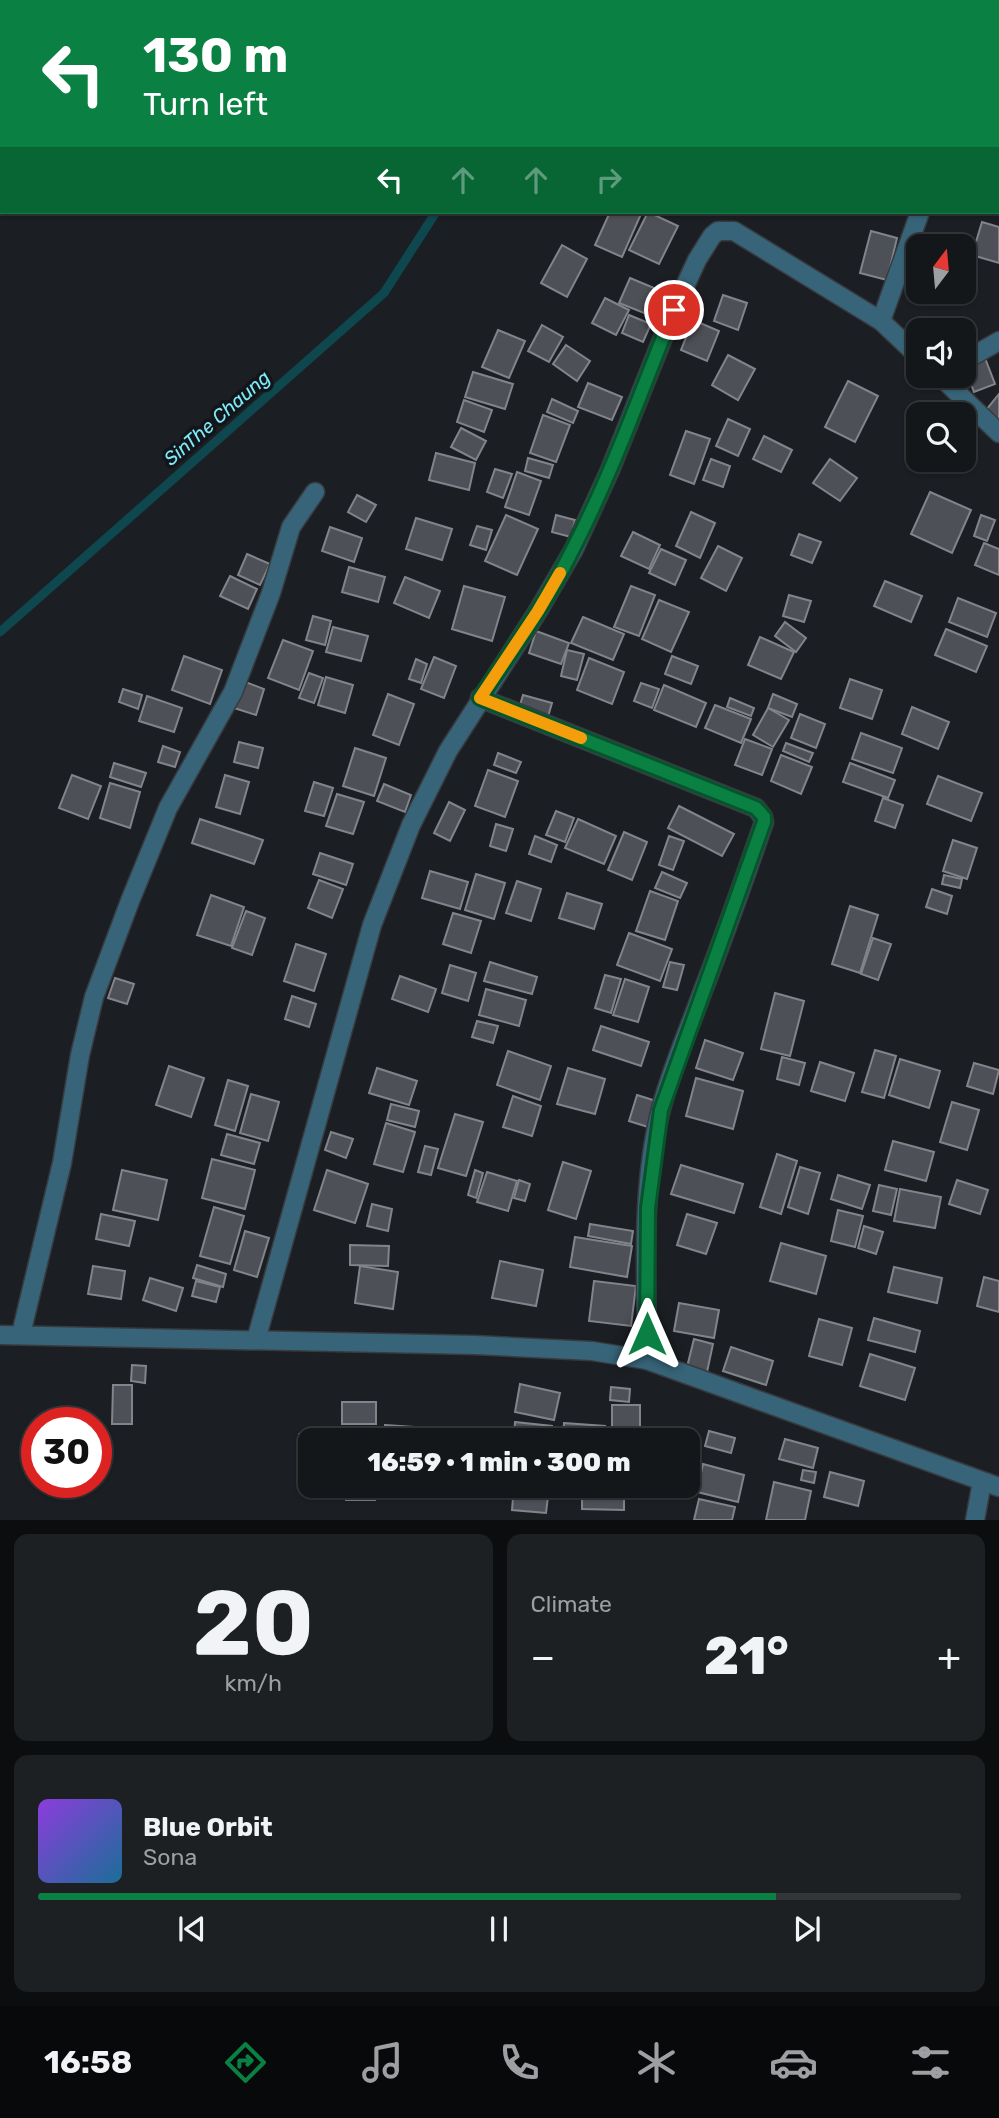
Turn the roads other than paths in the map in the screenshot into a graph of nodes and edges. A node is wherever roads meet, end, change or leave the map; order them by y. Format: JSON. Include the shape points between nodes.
{"nodes":[{"id":1,"x":919,"y":214,"type":"edge"},
{"id":2,"x":881,"y":321,"type":"junction"},
{"id":3,"x":999,"y":341,"type":"edge"},
{"id":4,"x":906,"y":345,"type":"edge"},
{"id":5,"x":976,"y":354,"type":"edge"},
{"id":6,"x":952,"y":388,"type":"edge"},
{"id":7,"x":999,"y":433,"type":"edge"},
{"id":8,"x":315,"y":492,"type":"dead end"},
{"id":9,"x":480,"y":698,"type":"junction"},
{"id":10,"x":20,"y":1334,"type":"junction"},
{"id":11,"x":0,"y":1335,"type":"edge"},
{"id":12,"x":256,"y":1340,"type":"junction"},
{"id":13,"x":647,"y":1360,"type":"junction"},
{"id":14,"x":991,"y":1485,"type":"edge"},
{"id":15,"x":975,"y":1520,"type":"edge"}],
"edges":[{"from":1,"to":2,"type":"street"},
{"from":2,"to":4,"type":"street"},
{"from":2,"to":9,"type":"street","via":[[743,234],[724,230],[712,236],[674,310],[574,549]]},
{"from":3,"to":5,"type":"street"},
{"from":6,"to":7,"type":"street"},
{"from":8,"to":10,"type":"street","via":[[291,527],[233,692],[168,808],[94,998],[62,1163]]},
{"from":9,"to":12,"type":"street","via":[[411,825],[372,925]]},
{"from":9,"to":13,"type":"street","via":[[756,808],[764,817],[661,1110],[648,1208]]},
{"from":10,"to":11,"type":"street"},
{"from":10,"to":12,"type":"street"},
{"from":12,"to":13,"type":"street","via":[[475,1345],[592,1351]]},
{"from":13,"to":14,"type":"street"},
{"from":14,"to":15,"type":"street"}]}
